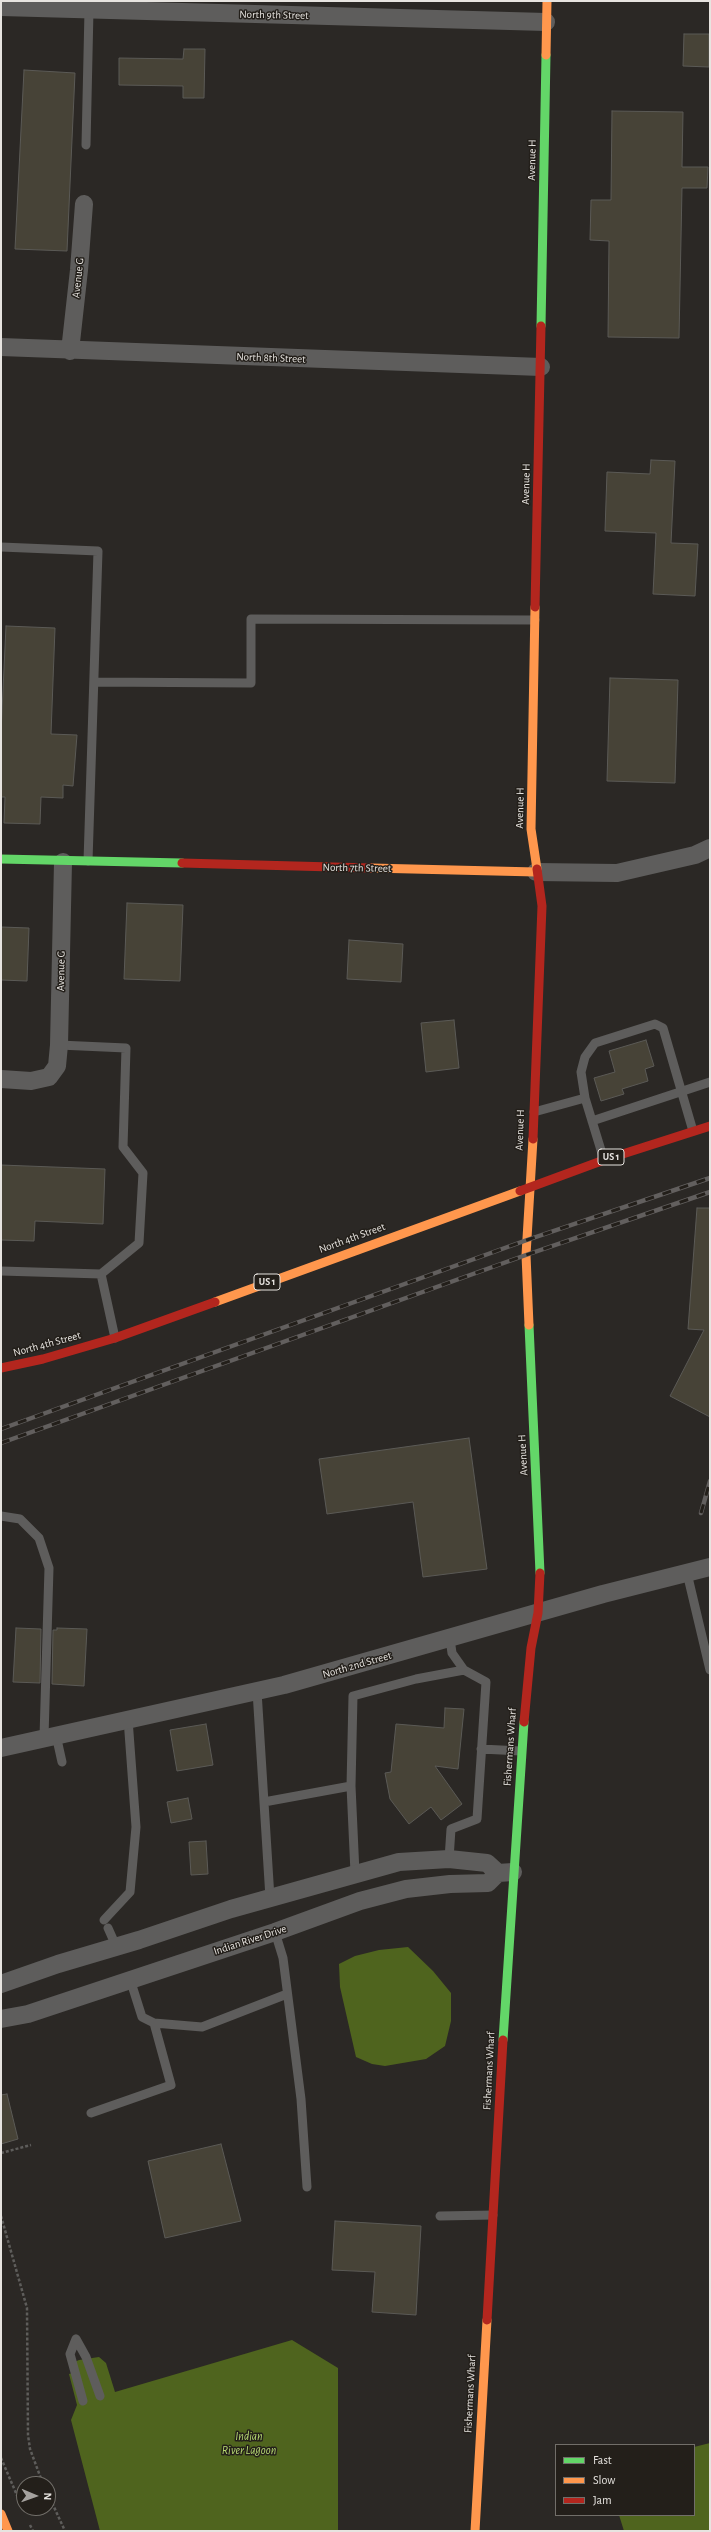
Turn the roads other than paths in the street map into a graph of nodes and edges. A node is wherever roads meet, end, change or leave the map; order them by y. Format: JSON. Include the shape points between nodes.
{"nodes":[{"id":1,"x":547,"y":1,"type":"edge"},
{"id":2,"x":1,"y":7,"type":"edge"},
{"id":3,"x":89,"y":10,"type":"junction"},
{"id":4,"x":546,"y":22,"type":"junction"},
{"id":5,"x":86,"y":145,"type":"dead end"},
{"id":6,"x":84,"y":204,"type":"dead end"},
{"id":7,"x":1,"y":348,"type":"edge"},
{"id":8,"x":70,"y":351,"type":"junction"},
{"id":9,"x":541,"y":367,"type":"junction"},
{"id":10,"x":1,"y":547,"type":"edge"},
{"id":11,"x":535,"y":620,"type":"junction"},
{"id":12,"x":94,"y":682,"type":"junction"},
{"id":13,"x":710,"y":848,"type":"edge"},
{"id":14,"x":1,"y":859,"type":"edge"},
{"id":15,"x":63,"y":862,"type":"junction"},
{"id":16,"x":88,"y":862,"type":"junction"},
{"id":17,"x":536,"y":872,"type":"junction"},
{"id":18,"x":60,"y":1045,"type":"junction"},
{"id":19,"x":1,"y":1079,"type":"edge"},
{"id":20,"x":710,"y":1082,"type":"edge"},
{"id":21,"x":681,"y":1091,"type":"junction"},
{"id":22,"x":585,"y":1098,"type":"junction"},
{"id":23,"x":533,"y":1113,"type":"junction"},
{"id":24,"x":592,"y":1121,"type":"junction"},
{"id":25,"x":710,"y":1126,"type":"edge"},
{"id":26,"x":693,"y":1132,"type":"junction"},
{"id":27,"x":604,"y":1160,"type":"junction"},
{"id":28,"x":531,"y":1186,"type":"junction"},
{"id":29,"x":1,"y":1270,"type":"edge"},
{"id":30,"x":101,"y":1274,"type":"junction"},
{"id":31,"x":115,"y":1338,"type":"junction"},
{"id":32,"x":1,"y":1368,"type":"edge"},
{"id":33,"x":1,"y":1516,"type":"edge"},
{"id":34,"x":710,"y":1567,"type":"edge"},
{"id":35,"x":687,"y":1573,"type":"junction"},
{"id":36,"x":538,"y":1613,"type":"junction"},
{"id":37,"x":450,"y":1639,"type":"junction"},
{"id":38,"x":464,"y":1670,"type":"junction"},
{"id":39,"x":710,"y":1670,"type":"edge"},
{"id":40,"x":257,"y":1691,"type":"junction"},
{"id":41,"x":128,"y":1719,"type":"junction"},
{"id":42,"x":50,"y":1736,"type":"junction"},
{"id":43,"x":1,"y":1748,"type":"edge"},
{"id":44,"x":481,"y":1749,"type":"junction"},
{"id":45,"x":522,"y":1751,"type":"junction"},
{"id":46,"x":62,"y":1762,"type":"dead end"},
{"id":47,"x":351,"y":1786,"type":"junction"},
{"id":48,"x":264,"y":1802,"type":"junction"},
{"id":49,"x":449,"y":1859,"type":"junction"},
{"id":50,"x":506,"y":1872,"type":"junction"},
{"id":51,"x":355,"y":1873,"type":"junction"},
{"id":52,"x":270,"y":1898,"type":"junction"},
{"id":53,"x":275,"y":1932,"type":"junction"},
{"id":54,"x":116,"y":1946,"type":"junction"},
{"id":55,"x":130,"y":1979,"type":"junction"},
{"id":56,"x":1,"y":1983,"type":"edge"},
{"id":57,"x":287,"y":1994,"type":"junction"},
{"id":58,"x":1,"y":2019,"type":"edge"},
{"id":59,"x":154,"y":2024,"type":"junction"},
{"id":60,"x":92,"y":2113,"type":"dead end"},
{"id":61,"x":307,"y":2187,"type":"dead end"},
{"id":62,"x":493,"y":2215,"type":"junction"},
{"id":63,"x":440,"y":2216,"type":"dead end"},
{"id":64,"x":100,"y":2396,"type":"dead end"},
{"id":65,"x":83,"y":2401,"type":"dead end"},
{"id":66,"x":1,"y":2514,"type":"edge"},
{"id":67,"x":8,"y":2531,"type":"edge"},
{"id":68,"x":475,"y":2531,"type":"edge"}],
"edges":[{"from":1,"to":4,"type":"street","name":"Avenue H"},
{"from":2,"to":3,"type":"street","name":"North 9th Street"},
{"from":3,"to":4,"type":"street","name":"North 9th Street"},
{"from":3,"to":5,"type":"lane"},
{"from":4,"to":9,"type":"street","name":"Avenue H"},
{"from":6,"to":8,"type":"street","name":"Avenue G"},
{"from":7,"to":8,"type":"street","name":"North 8th Street"},
{"from":8,"to":9,"type":"street","name":"North 8th Street"},
{"from":9,"to":11,"type":"street","name":"Avenue H"},
{"from":10,"to":12,"type":"lane","via":[[98,552]]},
{"from":11,"to":12,"type":"lane","via":[[251,619],[251,683]]},
{"from":11,"to":17,"type":"street","name":"Avenue H","via":[[531,829]]},
{"from":12,"to":16,"type":"lane"},
{"from":13,"to":17,"type":"street","name":"North 7th Street","via":[[695,855],[616,872]]},
{"from":14,"to":15,"type":"street","name":"North 7th Street"},
{"from":15,"to":16,"type":"street","name":"North 7th Street"},
{"from":15,"to":18,"type":"street","name":"Avenue G"},
{"from":16,"to":17,"type":"street","name":"North 7th Street"},
{"from":17,"to":23,"type":"street","name":"Avenue H","via":[[542,906]]},
{"from":18,"to":19,"type":"street","name":"Avenue G","via":[[57,1066],[49,1077],[30,1080]]},
{"from":18,"to":30,"type":"lane","via":[[126,1048],[124,1148],[143,1173],[139,1243]]},
{"from":20,"to":21,"type":"lane"},
{"from":21,"to":22,"type":"lane","via":[[663,1028],[655,1024],[595,1043],[586,1057],[582,1072]]},
{"from":21,"to":24,"type":"lane"},
{"from":21,"to":26,"type":"lane"},
{"from":22,"to":23,"type":"lane"},
{"from":22,"to":24,"type":"lane"},
{"from":23,"to":28,"type":"street","name":"Avenue H"},
{"from":24,"to":27,"type":"lane"},
{"from":25,"to":26,"type":"street","name":"North 4th Street","number":"US 1"},
{"from":26,"to":27,"type":"street","name":"North 4th Street","number":"US 1"},
{"from":27,"to":28,"type":"street","name":"North 4th Street","number":"US 1"},
{"from":28,"to":31,"type":"street","name":"North 4th Street","number":"US 1"},
{"from":28,"to":36,"type":"street","name":"Avenue H","via":[[526,1255],[540,1562]]},
{"from":29,"to":30,"type":"lane"},
{"from":30,"to":31,"type":"lane"},
{"from":31,"to":32,"type":"street","name":"North 4th Street","number":"US 1"},
{"from":33,"to":42,"type":"lane","via":[[20,1519],[40,1538],[49,1568]]},
{"from":34,"to":35,"type":"street","name":"North 2nd Street"},
{"from":35,"to":36,"type":"street","name":"North 2nd Street"},
{"from":35,"to":39,"type":"lane"},
{"from":36,"to":37,"type":"street","name":"North 2nd Street"},
{"from":36,"to":45,"type":"street","name":"Fishermans Wharf","via":[[530,1648]]},
{"from":37,"to":38,"type":"lane","via":[[452,1653]]},
{"from":37,"to":40,"type":"street","name":"North 2nd Street"},
{"from":38,"to":44,"type":"lane","via":[[486,1682]]},
{"from":38,"to":47,"type":"lane","via":[[416,1679],[353,1696]]},
{"from":40,"to":41,"type":"street","name":"North 2nd Street"},
{"from":40,"to":48,"type":"lane"},
{"from":41,"to":42,"type":"street","name":"North 2nd Street"},
{"from":41,"to":54,"type":"lane","via":[[136,1826],[130,1892],[106,1924]]},
{"from":42,"to":43,"type":"street","name":"North 2nd Street"},
{"from":42,"to":46,"type":"lane"},
{"from":44,"to":45,"type":"lane"},
{"from":44,"to":49,"type":"lane","via":[[477,1819],[451,1830]]},
{"from":45,"to":50,"type":"street","name":"Fishermans Wharf"},
{"from":47,"to":48,"type":"lane"},
{"from":47,"to":51,"type":"lane"},
{"from":48,"to":52,"type":"lane"},
{"from":49,"to":50,"type":"street","via":[[487,1863]]},
{"from":49,"to":51,"type":"street","via":[[399,1862]]},
{"from":50,"to":53,"type":"street","name":"Indian River Drive","via":[[488,1883],[406,1889],[360,1901]]},
{"from":50,"to":62,"type":"street","name":"Fishermans Wharf"},
{"from":51,"to":52,"type":"street"},
{"from":52,"to":54,"type":"street"},
{"from":53,"to":55,"type":"street","name":"Indian River Drive"},
{"from":53,"to":57,"type":"lane","via":[[283,1958]]},
{"from":54,"to":56,"type":"street"},
{"from":55,"to":58,"type":"street","name":"Indian River Drive","via":[[28,2014]]},
{"from":55,"to":59,"type":"lane","via":[[142,2017]]},
{"from":57,"to":59,"type":"lane","via":[[202,2027]]},
{"from":57,"to":61,"type":"lane","via":[[301,2099]]},
{"from":59,"to":60,"type":"lane","via":[[171,2085]]},
{"from":62,"to":63,"type":"lane"},
{"from":62,"to":68,"type":"street","name":"Fishermans Wharf"},
{"from":64,"to":65,"type":"lane","via":[[86,2356],[76,2339],[70,2354]]},
{"from":66,"to":67,"type":"street"}]}
